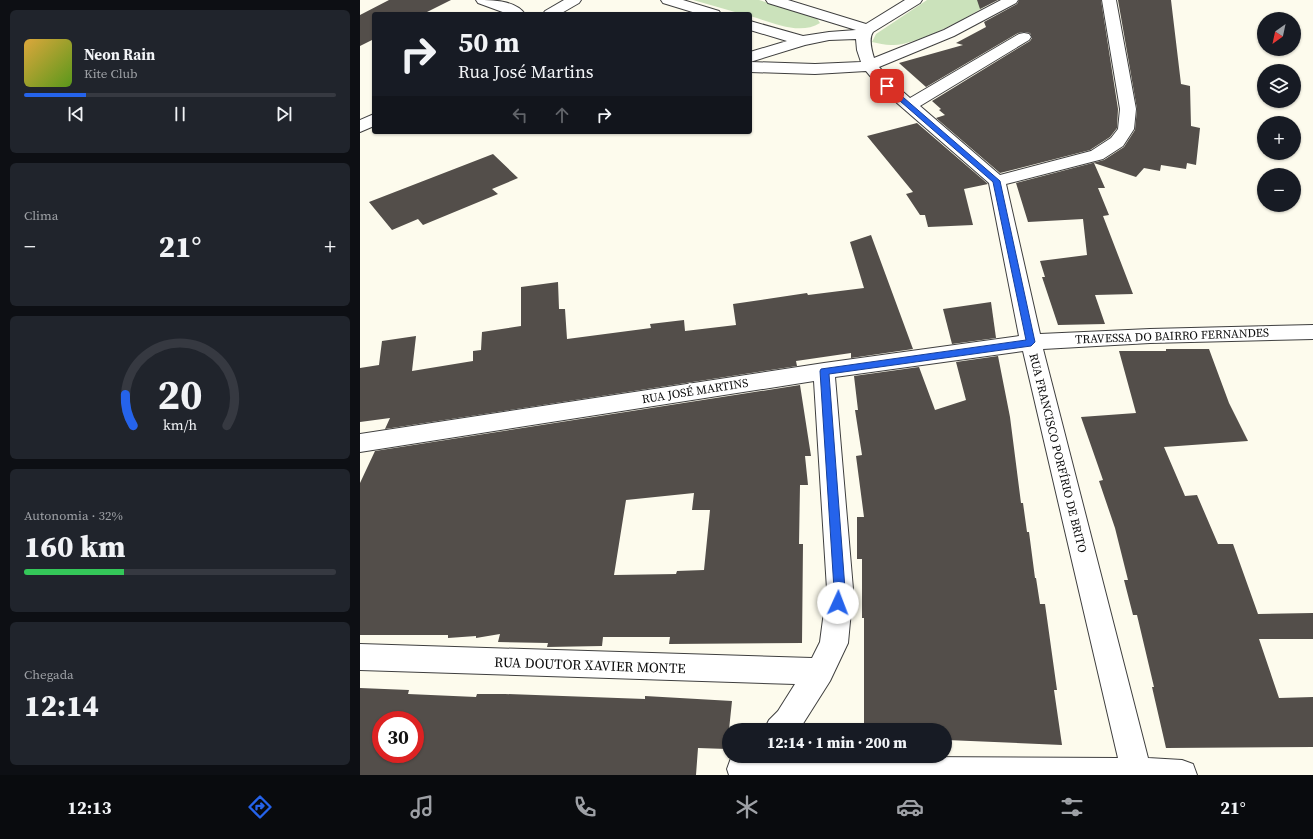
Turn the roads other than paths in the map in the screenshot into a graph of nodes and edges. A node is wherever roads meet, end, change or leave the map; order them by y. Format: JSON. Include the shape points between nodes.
{"nodes":[{"id":1,"x":475,"y":0,"type":"edge"},
{"id":2,"x":484,"y":0,"type":"edge"},
{"id":3,"x":510,"y":0,"type":"edge"},
{"id":4,"x":574,"y":0,"type":"edge"},
{"id":5,"x":668,"y":0,"type":"edge"},
{"id":6,"x":773,"y":0,"type":"edge"},
{"id":7,"x":915,"y":0,"type":"edge"},
{"id":8,"x":1011,"y":0,"type":"edge"},
{"id":9,"x":1109,"y":0,"type":"edge"},
{"id":10,"x":503,"y":12,"type":"edge"},
{"id":11,"x":521,"y":12,"type":"edge"},
{"id":12,"x":523,"y":12,"type":"edge"},
{"id":13,"x":553,"y":12,"type":"edge"},
{"id":14,"x":707,"y":12,"type":"edge"},
{"id":15,"x":752,"y":26,"type":"edge"},
{"id":16,"x":866,"y":31,"type":"junction"},
{"id":17,"x":1024,"y":37,"type":"dead end"},
{"id":18,"x":802,"y":41,"type":"junction"},
{"id":19,"x":752,"y":56,"type":"edge"},
{"id":20,"x":869,"y":66,"type":"junction"},
{"id":21,"x":752,"y":67,"type":"edge"},
{"id":22,"x":910,"y":105,"type":"junction"},
{"id":23,"x":372,"y":120,"type":"edge"},
{"id":24,"x":360,"y":127,"type":"edge"},
{"id":25,"x":996,"y":181,"type":"junction"},
{"id":26,"x":1313,"y":332,"type":"edge"},
{"id":27,"x":1031,"y":342,"type":"junction"},
{"id":28,"x":824,"y":371,"type":"junction"},
{"id":29,"x":360,"y":443,"type":"edge"},
{"id":30,"x":360,"y":657,"type":"edge"},
{"id":31,"x":820,"y":672,"type":"junction"},
{"id":32,"x":786,"y":723,"type":"edge"},
{"id":33,"x":744,"y":767,"type":"edge"},
{"id":34,"x":1137,"y":774,"type":"edge"},
{"id":35,"x":1182,"y":775,"type":"edge"}],
"edges":[{"from":1,"to":10,"type":"street"},
{"from":2,"to":11,"type":"street"},
{"from":3,"to":12,"type":"street"},
{"from":4,"to":13,"type":"street"},
{"from":5,"to":14,"type":"street"},
{"from":6,"to":16,"type":"street"},
{"from":7,"to":16,"type":"street"},
{"from":8,"to":20,"type":"street","via":[[949,33]]},
{"from":9,"to":25,"type":"street","via":[[1128,109],[1126,129],[1117,142],[1097,155]]},
{"from":15,"to":18,"type":"street"},
{"from":16,"to":18,"type":"street"},
{"from":16,"to":20,"type":"street","via":[[863,42]]},
{"from":17,"to":22,"type":"street"},
{"from":18,"to":19,"type":"street"},
{"from":20,"to":21,"type":"street","via":[[815,69]]},
{"from":20,"to":22,"type":"street","via":[[887,86]]},
{"from":22,"to":25,"type":"street"},
{"from":23,"to":24,"type":"street"},
{"from":25,"to":27,"type":"street","name":"RUA FRANCISCO PORFÍRIO DE BRITO"},
{"from":26,"to":27,"type":"street","name":"TRAVESSA DO BAIRRO FERNANDES","via":[[1166,335]]},
{"from":27,"to":28,"type":"street","name":"RUA JOSÉ MARTINS"},
{"from":27,"to":34,"type":"street","name":"RUA FRANCISCO PORFÍRIO DE BRITO"},
{"from":28,"to":29,"type":"street","name":"RUA JOSÉ MARTINS"},
{"from":28,"to":31,"type":"street","via":[[840,589],[834,643]]},
{"from":30,"to":31,"type":"street","name":"RUA DOUTOR XAVIER MONTE"},
{"from":31,"to":32,"type":"street"},
{"from":33,"to":34,"type":"street"},
{"from":34,"to":35,"type":"street"}]}
